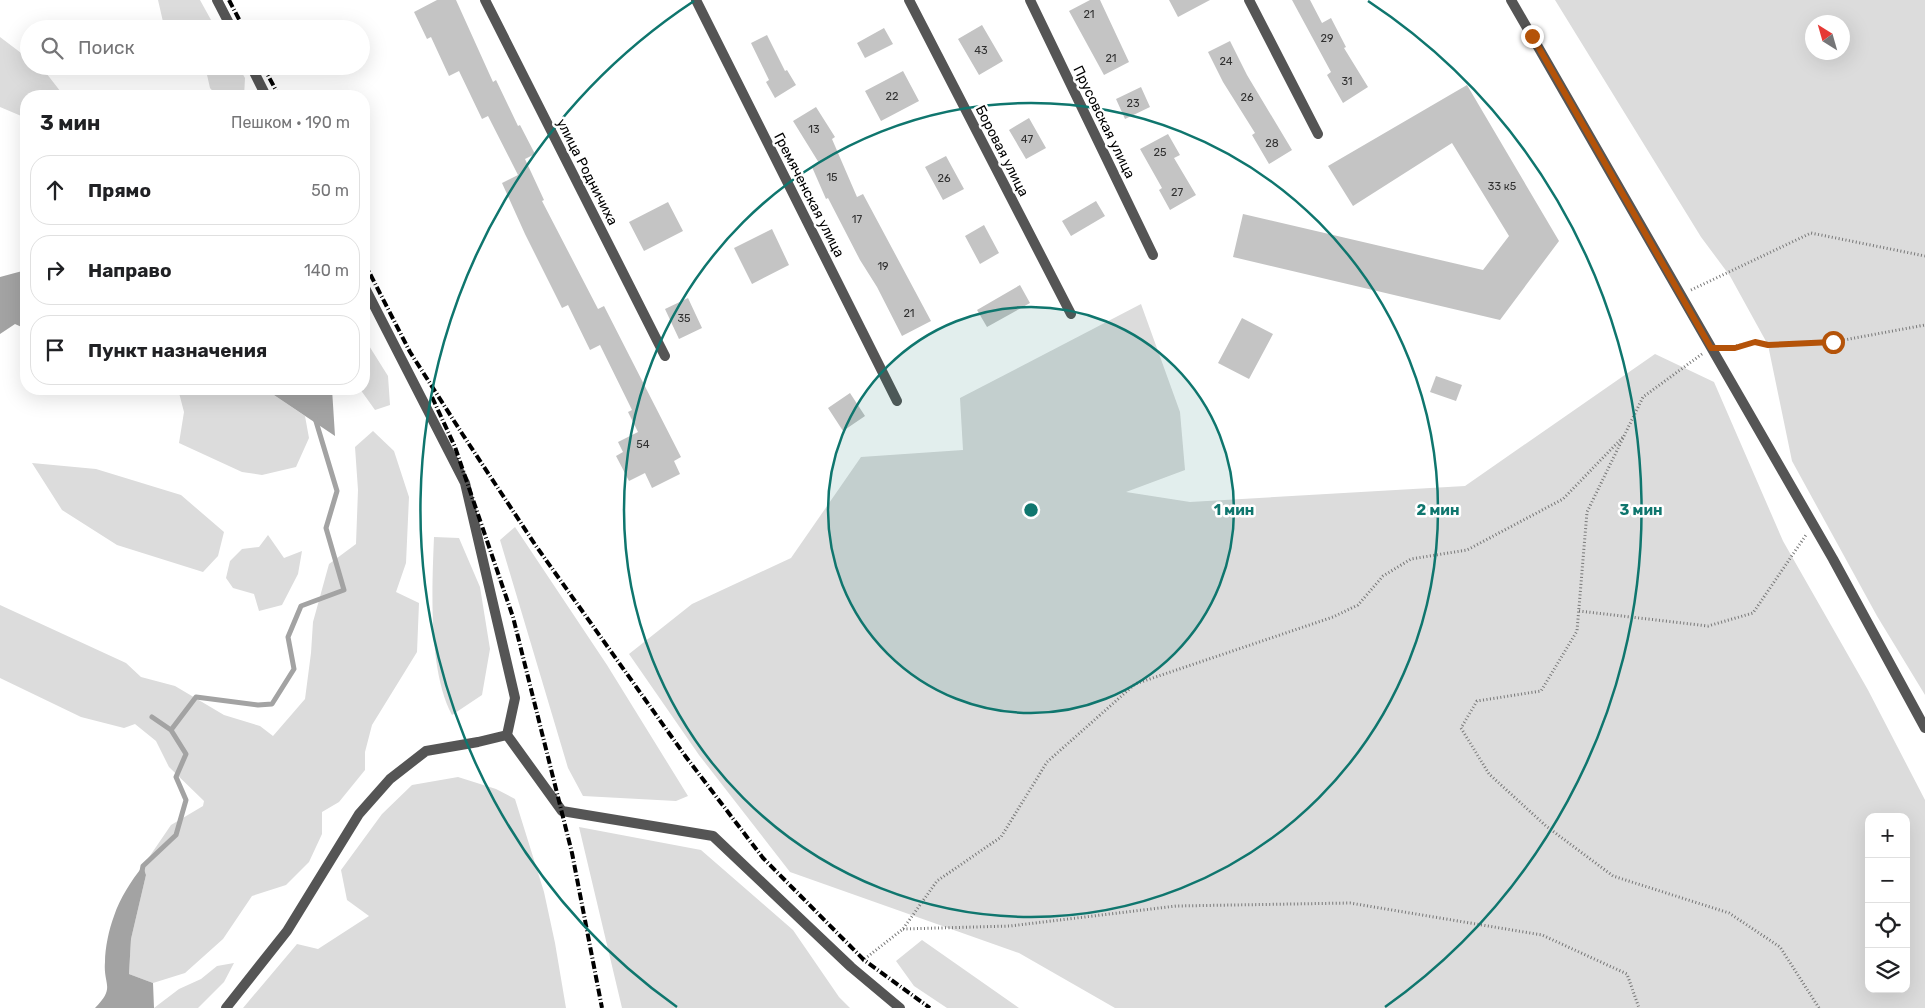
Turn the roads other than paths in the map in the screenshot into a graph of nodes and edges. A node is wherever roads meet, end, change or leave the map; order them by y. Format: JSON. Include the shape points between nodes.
{"nodes":[{"id":1,"x":217,"y":0,"type":"edge"},
{"id":2,"x":485,"y":0,"type":"edge"},
{"id":3,"x":696,"y":0,"type":"edge"},
{"id":4,"x":909,"y":0,"type":"edge"},
{"id":5,"x":1030,"y":0,"type":"edge"},
{"id":6,"x":1249,"y":0,"type":"edge"},
{"id":7,"x":1511,"y":0,"type":"edge"},
{"id":8,"x":227,"y":20,"type":"edge"},
{"id":9,"x":256,"y":75,"type":"edge"},
{"id":10,"x":263,"y":90,"type":"edge"},
{"id":11,"x":1318,"y":134,"type":"dead end"},
{"id":12,"x":1153,"y":255,"type":"dead end"},
{"id":13,"x":370,"y":298,"type":"edge"},
{"id":14,"x":1072,"y":314,"type":"dead end"},
{"id":15,"x":665,"y":356,"type":"dead end"},
{"id":16,"x":897,"y":402,"type":"dead end"},
{"id":17,"x":1925,"y":728,"type":"edge"},
{"id":18,"x":507,"y":735,"type":"junction"},
{"id":19,"x":226,"y":1008,"type":"edge"},
{"id":20,"x":900,"y":1008,"type":"edge"}],
"edges":[{"from":1,"to":8,"type":"street"},
{"from":2,"to":15,"type":"street","name":"улица Родничиха"},
{"from":3,"to":16,"type":"street","name":"Гремяченская улица"},
{"from":4,"to":14,"type":"street","name":"Боровая улица"},
{"from":5,"to":12,"type":"street","name":"Прусовская улица"},
{"from":6,"to":11,"type":"street"},
{"from":7,"to":17,"type":"street","via":[[1814,524]]},
{"from":9,"to":10,"type":"street"},
{"from":13,"to":18,"type":"street","via":[[465,483],[515,698]]},
{"from":18,"to":19,"type":"street","via":[[426,751],[390,779],[359,814],[287,931]]},
{"from":18,"to":20,"type":"street","via":[[562,810],[713,836],[851,967]]}]}
